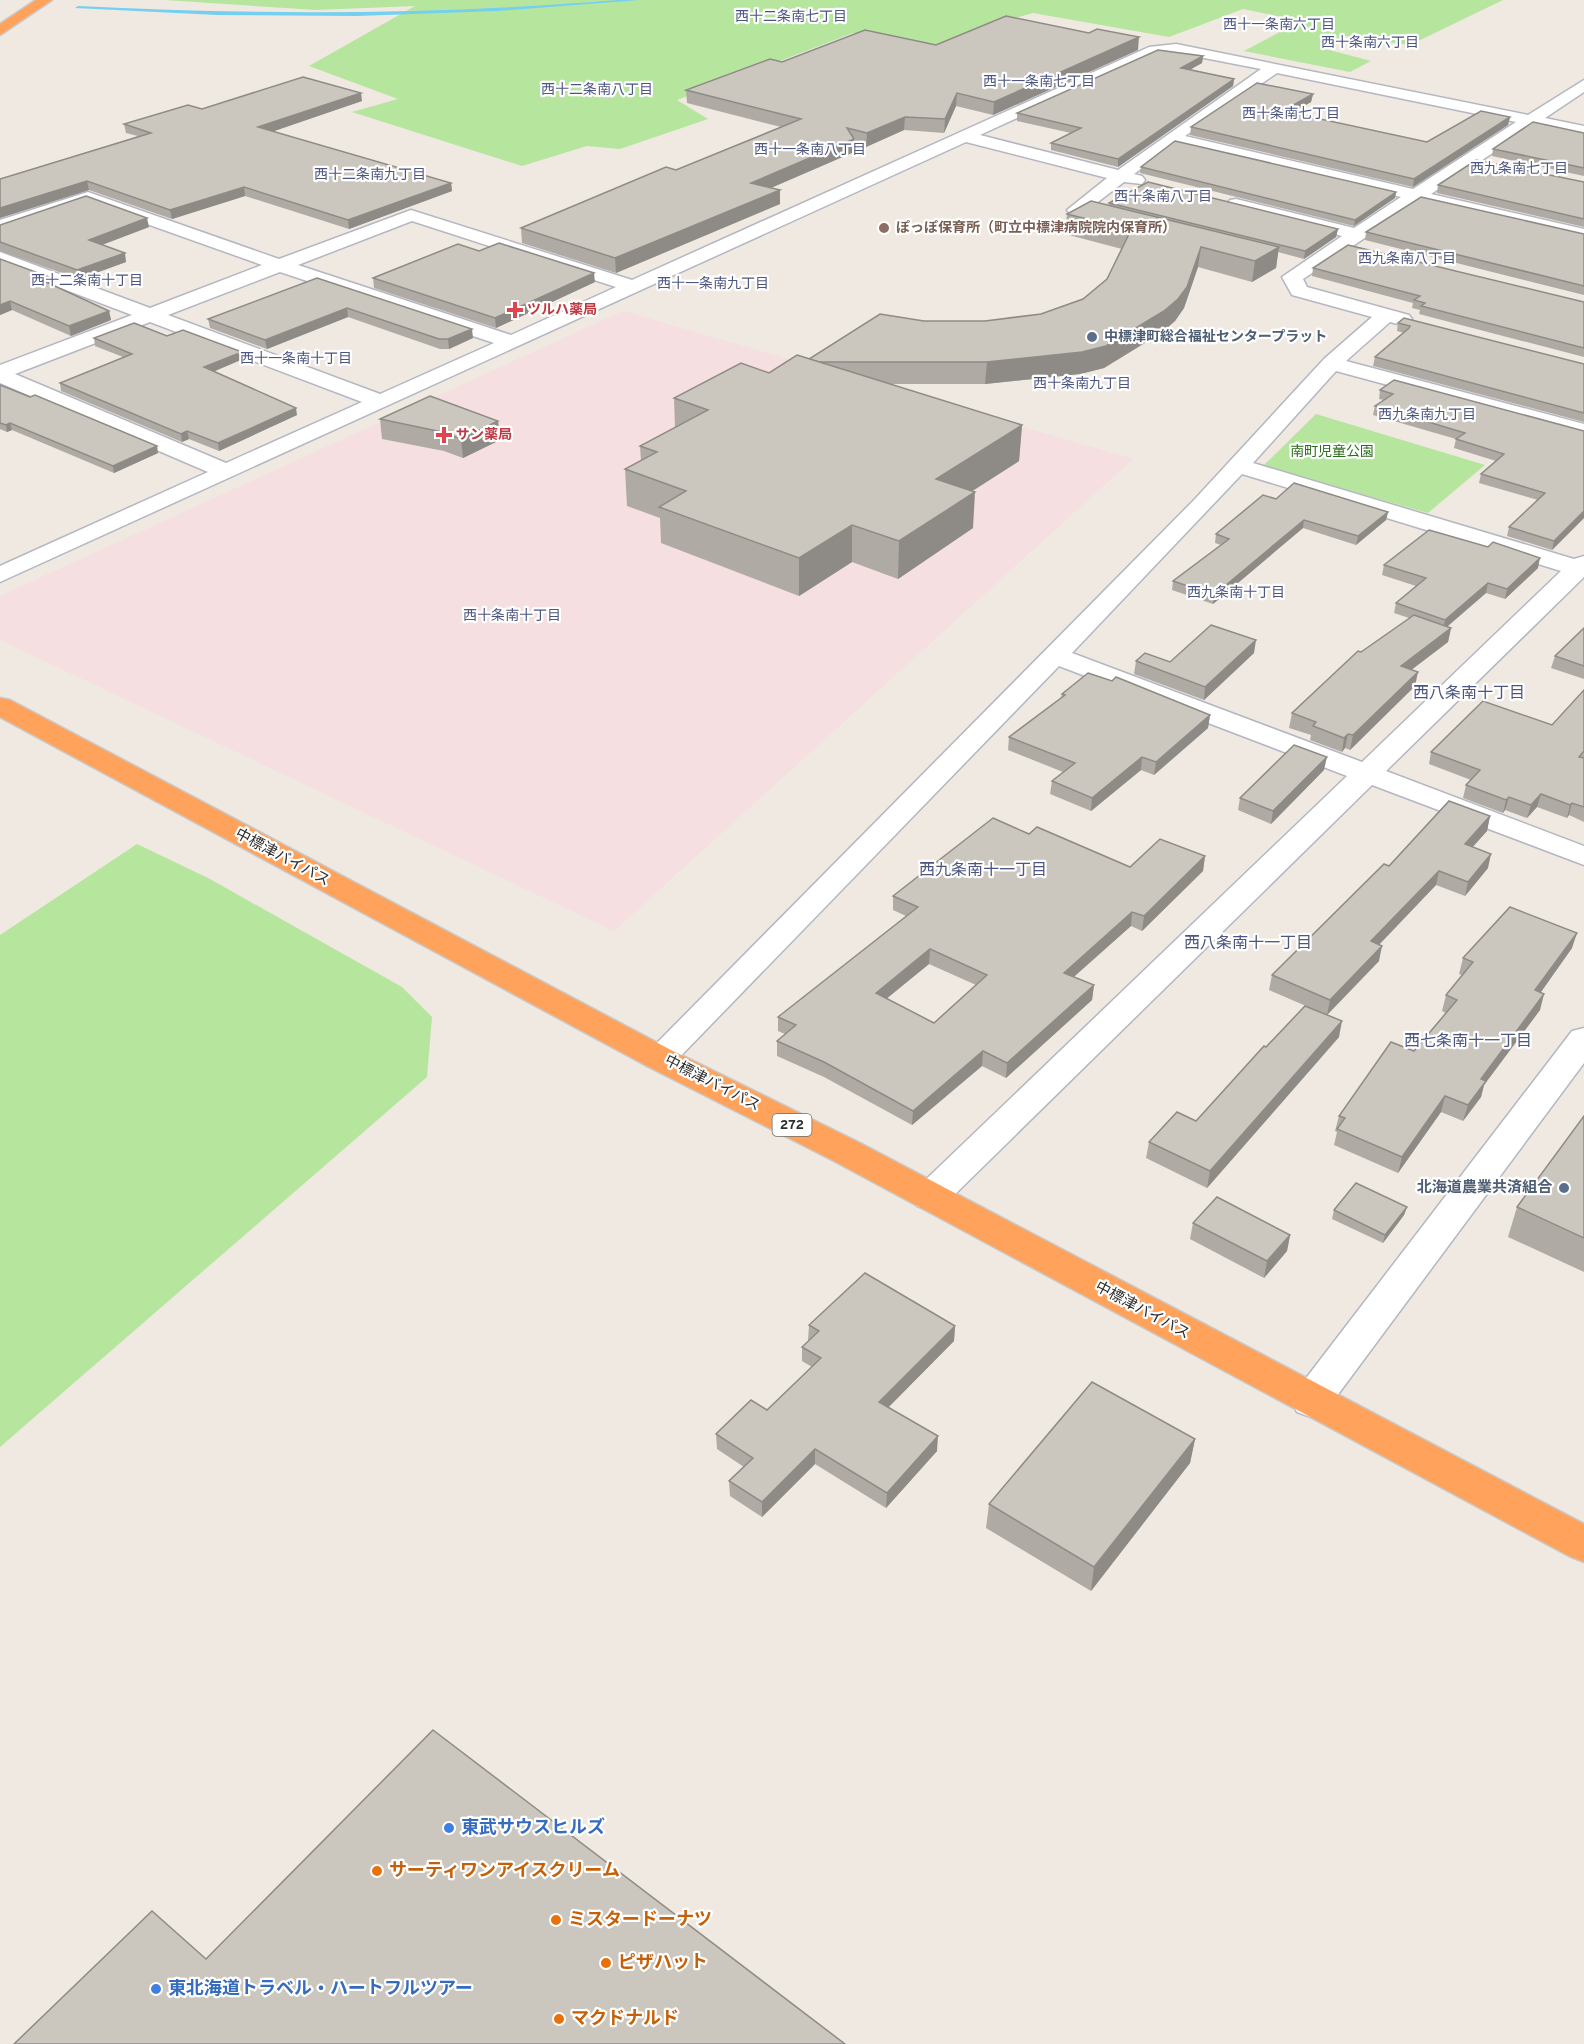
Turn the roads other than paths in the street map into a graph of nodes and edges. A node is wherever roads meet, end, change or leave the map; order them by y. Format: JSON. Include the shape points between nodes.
{"nodes":[{"id":1,"x":45,"y":0,"type":"edge"},
{"id":2,"x":0,"y":32,"type":"edge"},
{"id":3,"x":1274,"y":68,"type":"junction"},
{"id":4,"x":1584,"y":85,"type":"edge"},
{"id":5,"x":1530,"y":120,"type":"junction"},
{"id":6,"x":1584,"y":131,"type":"edge"},
{"id":7,"x":963,"y":136,"type":"junction"},
{"id":8,"x":1171,"y":138,"type":"junction"},
{"id":9,"x":1472,"y":159,"type":"junction"},
{"id":10,"x":1495,"y":164,"type":"edge"},
{"id":11,"x":1120,"y":176,"type":"junction"},
{"id":12,"x":1154,"y":184,"type":"edge"},
{"id":13,"x":1417,"y":195,"type":"junction"},
{"id":14,"x":1222,"y":201,"type":"edge"},
{"id":15,"x":1133,"y":225,"type":"edge"},
{"id":16,"x":0,"y":226,"type":"edge"},
{"id":17,"x":1584,"y":235,"type":"edge"},
{"id":18,"x":1355,"y":242,"type":"junction"},
{"id":19,"x":0,"y":258,"type":"edge"},
{"id":20,"x":1283,"y":262,"type":"dead end"},
{"id":21,"x":279,"y":265,"type":"junction"},
{"id":22,"x":1306,"y":267,"type":"junction"},
{"id":23,"x":631,"y":286,"type":"junction"},
{"id":24,"x":150,"y":315,"type":"junction"},
{"id":25,"x":1386,"y":315,"type":"junction"},
{"id":26,"x":1419,"y":323,"type":"edge"},
{"id":27,"x":512,"y":342,"type":"junction"},
{"id":28,"x":1331,"y":363,"type":"junction"},
{"id":29,"x":0,"y":374,"type":"edge"},
{"id":30,"x":381,"y":402,"type":"junction"},
{"id":31,"x":1584,"y":431,"type":"edge"},
{"id":32,"x":1239,"y":466,"type":"junction"},
{"id":33,"x":227,"y":472,"type":"junction"},
{"id":34,"x":1582,"y":567,"type":"edge"},
{"id":35,"x":0,"y":575,"type":"edge"},
{"id":36,"x":1054,"y":655,"type":"junction"},
{"id":37,"x":0,"y":706,"type":"edge"},
{"id":38,"x":1366,"y":774,"type":"junction"},
{"id":39,"x":1584,"y":856,"type":"edge"},
{"id":40,"x":1582,"y":1044,"type":"edge"},
{"id":41,"x":658,"y":1058,"type":"junction"},
{"id":42,"x":930,"y":1197,"type":"junction"},
{"id":43,"x":1311,"y":1401,"type":"junction"},
{"id":44,"x":1584,"y":1544,"type":"edge"}],
"edges":[{"from":1,"to":2,"type":"highway"},
{"from":3,"to":5,"type":"street"},
{"from":3,"to":7,"type":"street","via":[[1185,49],[1154,50]]},
{"from":3,"to":8,"type":"street"},
{"from":4,"to":5,"type":"street"},
{"from":5,"to":6,"type":"street"},
{"from":5,"to":9,"type":"street"},
{"from":7,"to":11,"type":"street"},
{"from":7,"to":23,"type":"street"},
{"from":8,"to":11,"type":"street"},
{"from":8,"to":13,"type":"street"},
{"from":9,"to":10,"type":"street"},
{"from":9,"to":13,"type":"street"},
{"from":11,"to":12,"type":"street"},
{"from":11,"to":15,"type":"street","via":[[1076,210]]},
{"from":13,"to":17,"type":"street"},
{"from":13,"to":18,"type":"street"},
{"from":14,"to":18,"type":"street"},
{"from":16,"to":21,"type":"street","via":[[88,197]]},
{"from":18,"to":22,"type":"street"},
{"from":19,"to":24,"type":"street"},
{"from":20,"to":22,"type":"street"},
{"from":21,"to":23,"type":"street","via":[[411,215]]},
{"from":21,"to":24,"type":"street"},
{"from":21,"to":27,"type":"street"},
{"from":22,"to":25,"type":"street","via":[[1292,277],[1299,291]]},
{"from":23,"to":27,"type":"street"},
{"from":24,"to":29,"type":"street"},
{"from":24,"to":30,"type":"street"},
{"from":25,"to":26,"type":"street"},
{"from":25,"to":28,"type":"street"},
{"from":27,"to":30,"type":"street"},
{"from":28,"to":31,"type":"street"},
{"from":28,"to":32,"type":"street"},
{"from":29,"to":33,"type":"street"},
{"from":30,"to":33,"type":"street"},
{"from":32,"to":34,"type":"street"},
{"from":32,"to":36,"type":"street"},
{"from":33,"to":35,"type":"street"},
{"from":34,"to":38,"type":"street"},
{"from":36,"to":38,"type":"street"},
{"from":36,"to":41,"type":"street"},
{"from":37,"to":41,"type":"highway","name":"中標津バイパス","number":"272"},
{"from":38,"to":39,"type":"street"},
{"from":38,"to":42,"type":"street"},
{"from":40,"to":43,"type":"street"},
{"from":41,"to":42,"type":"highway","name":"中標津バイパス","number":"272"},
{"from":42,"to":43,"type":"highway","name":"中標津バイパス","number":"272"},
{"from":43,"to":44,"type":"highway","name":"中標津バイパス","number":"272"}]}
